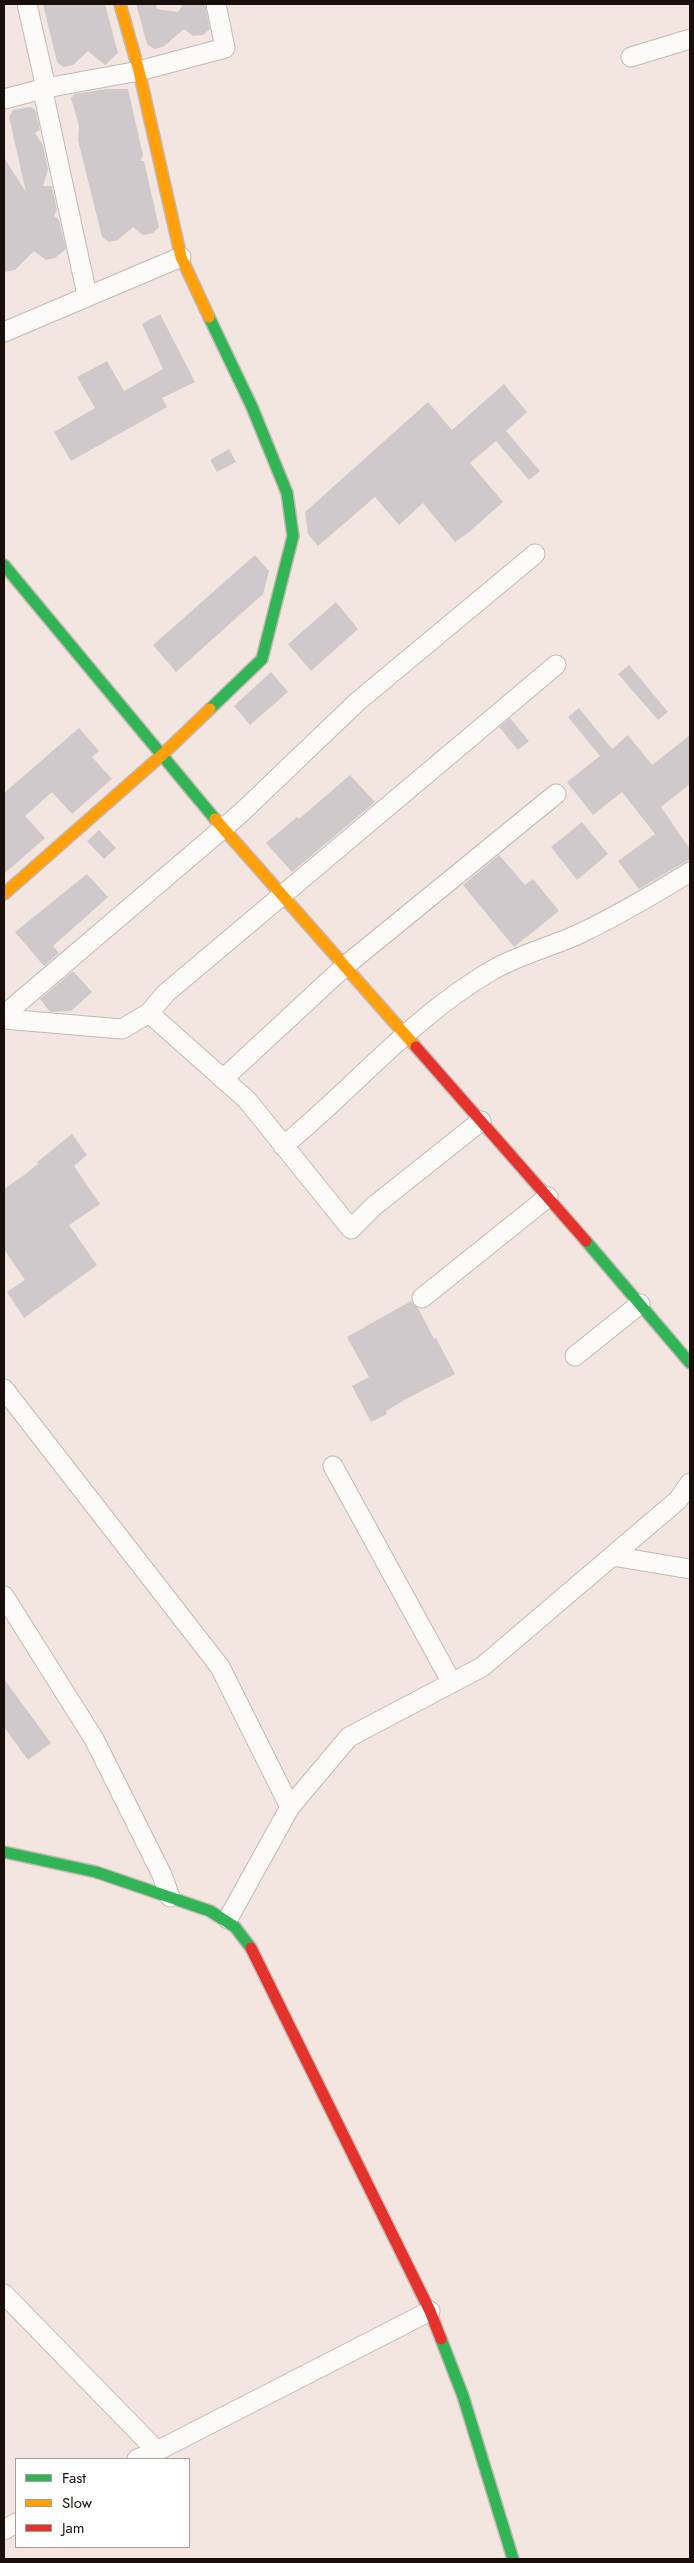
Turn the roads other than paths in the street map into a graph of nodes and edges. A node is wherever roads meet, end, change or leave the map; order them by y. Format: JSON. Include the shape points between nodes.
{"nodes":[{"id":1,"x":26,"y":4,"type":"edge"},
{"id":2,"x":120,"y":4,"type":"edge"},
{"id":3,"x":216,"y":4,"type":"edge"},
{"id":4,"x":690,"y":39,"type":"edge"},
{"id":5,"x":631,"y":57,"type":"dead end"},
{"id":6,"x":139,"y":72,"type":"junction"},
{"id":7,"x":46,"y":88,"type":"junction"},
{"id":8,"x":4,"y":100,"type":"edge"},
{"id":9,"x":181,"y":257,"type":"junction"},
{"id":10,"x":87,"y":295,"type":"junction"},
{"id":11,"x":4,"y":332,"type":"edge"},
{"id":12,"x":535,"y":554,"type":"dead end"},
{"id":13,"x":4,"y":565,"type":"edge"},
{"id":14,"x":556,"y":664,"type":"dead end"},
{"id":15,"x":162,"y":755,"type":"junction"},
{"id":16,"x":556,"y":794,"type":"dead end"},
{"id":17,"x":223,"y":828,"type":"junction"},
{"id":18,"x":690,"y":872,"type":"edge"},
{"id":19,"x":4,"y":894,"type":"edge"},
{"id":20,"x":283,"y":896,"type":"junction"},
{"id":21,"x":345,"y":966,"type":"junction"},
{"id":22,"x":149,"y":1013,"type":"junction"},
{"id":23,"x":4,"y":1015,"type":"edge"},
{"id":24,"x":4,"y":1019,"type":"edge"},
{"id":25,"x":405,"y":1034,"type":"junction"},
{"id":26,"x":223,"y":1079,"type":"junction"},
{"id":27,"x":481,"y":1121,"type":"junction"},
{"id":28,"x":283,"y":1146,"type":"junction"},
{"id":29,"x":548,"y":1198,"type":"junction"},
{"id":30,"x":422,"y":1298,"type":"dead end"},
{"id":31,"x":640,"y":1304,"type":"junction"},
{"id":32,"x":575,"y":1356,"type":"dead end"},
{"id":33,"x":690,"y":1363,"type":"edge"},
{"id":34,"x":4,"y":1389,"type":"edge"},
{"id":35,"x":333,"y":1466,"type":"dead end"},
{"id":36,"x":690,"y":1483,"type":"edge"},
{"id":37,"x":612,"y":1556,"type":"junction"},
{"id":38,"x":690,"y":1568,"type":"edge"},
{"id":39,"x":4,"y":1596,"type":"edge"},
{"id":40,"x":452,"y":1683,"type":"junction"},
{"id":41,"x":290,"y":1807,"type":"junction"},
{"id":42,"x":4,"y":1852,"type":"edge"},
{"id":43,"x":170,"y":1897,"type":"junction"},
{"id":44,"x":228,"y":1919,"type":"junction"},
{"id":45,"x":4,"y":2294,"type":"edge"},
{"id":46,"x":430,"y":2311,"type":"junction"},
{"id":47,"x":157,"y":2451,"type":"junction"},
{"id":48,"x":140,"y":2458,"type":"edge"},
{"id":49,"x":15,"y":2524,"type":"edge"},
{"id":50,"x":4,"y":2530,"type":"edge"},
{"id":51,"x":513,"y":2559,"type":"edge"}],
"edges":[{"from":1,"to":7,"type":"street"},
{"from":2,"to":6,"type":"street"},
{"from":3,"to":6,"type":"street","via":[[225,48]]},
{"from":4,"to":5,"type":"street"},
{"from":6,"to":7,"type":"street"},
{"from":6,"to":9,"type":"street"},
{"from":7,"to":8,"type":"street"},
{"from":7,"to":10,"type":"street","via":[[44,96]]},
{"from":9,"to":10,"type":"street"},
{"from":9,"to":15,"type":"street","via":[[252,407],[287,493],[293,536],[262,659]]},
{"from":10,"to":11,"type":"street"},
{"from":12,"to":17,"type":"street","via":[[357,702]]},
{"from":13,"to":15,"type":"street"},
{"from":14,"to":20,"type":"street"},
{"from":15,"to":17,"type":"street"},
{"from":15,"to":19,"type":"street"},
{"from":16,"to":21,"type":"street"},
{"from":17,"to":20,"type":"street"},
{"from":17,"to":23,"type":"street"},
{"from":18,"to":25,"type":"street","via":[[624,912],[491,970]]},
{"from":20,"to":21,"type":"street"},
{"from":20,"to":22,"type":"street","via":[[166,994]]},
{"from":21,"to":25,"type":"street"},
{"from":21,"to":26,"type":"street"},
{"from":22,"to":24,"type":"street","via":[[122,1030]]},
{"from":22,"to":26,"type":"street"},
{"from":25,"to":27,"type":"street"},
{"from":25,"to":28,"type":"street"},
{"from":26,"to":28,"type":"street","via":[[247,1100]]},
{"from":27,"to":28,"type":"street","via":[[374,1206],[351,1229]]},
{"from":27,"to":29,"type":"street"},
{"from":29,"to":30,"type":"street"},
{"from":29,"to":31,"type":"street"},
{"from":31,"to":32,"type":"street"},
{"from":31,"to":33,"type":"street"},
{"from":34,"to":41,"type":"street","via":[[220,1667]]},
{"from":35,"to":40,"type":"street"},
{"from":36,"to":37,"type":"street","via":[[678,1500]]},
{"from":37,"to":38,"type":"street"},
{"from":37,"to":40,"type":"street","via":[[482,1667]]},
{"from":39,"to":43,"type":"street","via":[[94,1739]]},
{"from":40,"to":41,"type":"street","via":[[349,1737]]},
{"from":41,"to":44,"type":"street"},
{"from":42,"to":43,"type":"street","via":[[96,1872]]},
{"from":43,"to":44,"type":"street"},
{"from":44,"to":46,"type":"street","via":[[240,1931],[260,1965]]},
{"from":45,"to":47,"type":"street"},
{"from":46,"to":47,"type":"street"},
{"from":46,"to":51,"type":"street","via":[[463,2396]]},
{"from":47,"to":48,"type":"street"},
{"from":49,"to":50,"type":"street"}]}
